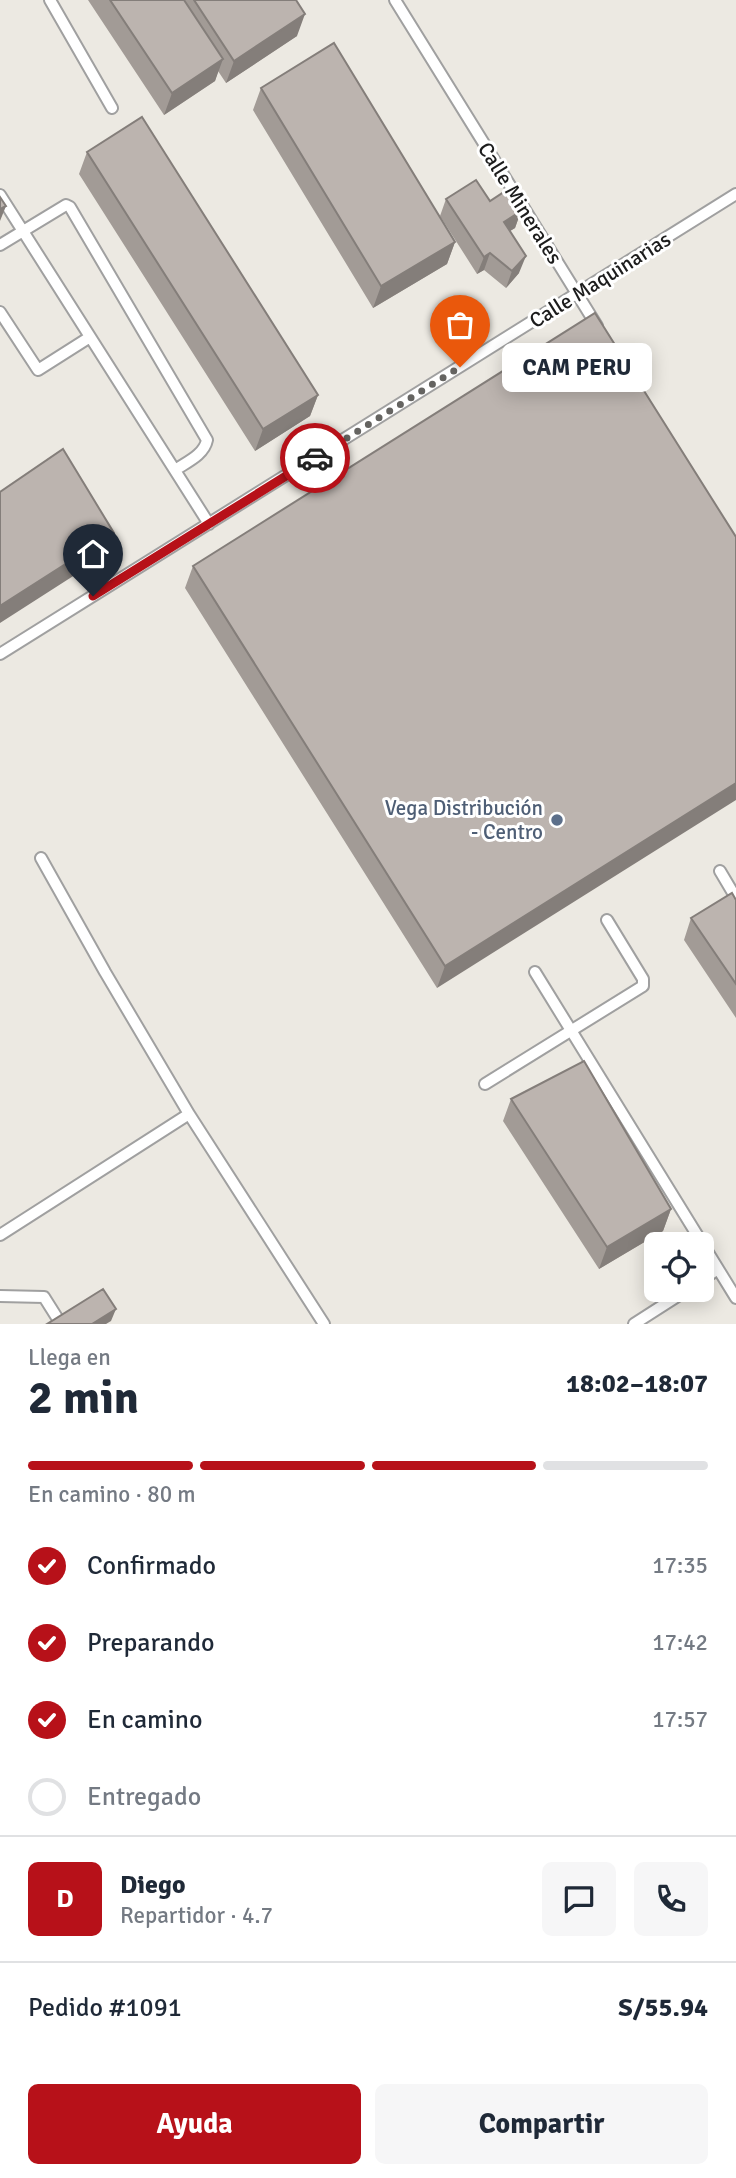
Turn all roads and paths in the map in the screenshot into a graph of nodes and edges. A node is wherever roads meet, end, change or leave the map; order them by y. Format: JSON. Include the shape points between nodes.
{"nodes":[{"id":1,"x":50,"y":0,"type":"edge"},
{"id":2,"x":395,"y":0,"type":"edge"},
{"id":3,"x":112,"y":108,"type":"dead end"},
{"id":4,"x":736,"y":194,"type":"edge"},
{"id":5,"x":0,"y":195,"type":"edge"},
{"id":6,"x":23,"y":232,"type":"junction"},
{"id":7,"x":0,"y":244,"type":"edge"},
{"id":8,"x":577,"y":294,"type":"junction"},
{"id":9,"x":0,"y":312,"type":"edge"},
{"id":10,"x":90,"y":337,"type":"junction"},
{"id":11,"x":606,"y":340,"type":"edge"},
{"id":12,"x":320,"y":454,"type":"junction"},
{"id":13,"x":175,"y":470,"type":"junction"},
{"id":14,"x":345,"y":495,"type":"edge"},
{"id":15,"x":209,"y":524,"type":"junction"},
{"id":16,"x":0,"y":654,"type":"edge"},
{"id":17,"x":41,"y":858,"type":"dead end"},
{"id":18,"x":720,"y":871,"type":"dead end"},
{"id":19,"x":736,"y":898,"type":"edge"},
{"id":20,"x":607,"y":920,"type":"dead end"},
{"id":21,"x":535,"y":972,"type":"dead end"},
{"id":22,"x":571,"y":1030,"type":"junction"},
{"id":23,"x":485,"y":1084,"type":"dead end"},
{"id":24,"x":189,"y":1114,"type":"junction"},
{"id":25,"x":0,"y":1235,"type":"edge"},
{"id":26,"x":718,"y":1269,"type":"junction"},
{"id":27,"x":714,"y":1272,"type":"edge"},
{"id":28,"x":0,"y":1296,"type":"edge"},
{"id":29,"x":736,"y":1298,"type":"edge"},
{"id":30,"x":668,"y":1302,"type":"edge"},
{"id":31,"x":61,"y":1324,"type":"edge"},
{"id":32,"x":324,"y":1324,"type":"edge"},
{"id":33,"x":634,"y":1324,"type":"edge"}],
"edges":[{"from":1,"to":3,"type":"lane"},
{"from":2,"to":8,"type":"lane","name":"Calle Minerales"},
{"from":4,"to":8,"type":"lane","name":"Calle Maquinarias"},
{"from":5,"to":6,"type":"lane"},
{"from":6,"to":7,"type":"lane"},
{"from":6,"to":10,"type":"lane"},
{"from":6,"to":13,"type":"lane","via":[[66,205],[71,207],[207,440],[200,453]]},
{"from":8,"to":11,"type":"lane","name":"Calle Minerales"},
{"from":8,"to":12,"type":"lane","name":"Calle Maquinarias"},
{"from":9,"to":10,"type":"lane","via":[[38,370]]},
{"from":10,"to":13,"type":"lane"},
{"from":12,"to":14,"type":"lane"},
{"from":12,"to":15,"type":"lane","name":"Calle Maquinarias"},
{"from":13,"to":15,"type":"lane"},
{"from":15,"to":16,"type":"lane","name":"Calle Maquinarias"},
{"from":17,"to":24,"type":"lane"},
{"from":18,"to":19,"type":"lane"},
{"from":20,"to":22,"type":"lane","via":[[643,986]]},
{"from":21,"to":22,"type":"lane"},
{"from":22,"to":23,"type":"lane"},
{"from":22,"to":26,"type":"lane"},
{"from":24,"to":25,"type":"lane"},
{"from":24,"to":32,"type":"lane"},
{"from":26,"to":27,"type":"lane"},
{"from":26,"to":29,"type":"lane"},
{"from":28,"to":31,"type":"lane","via":[[44,1297]]},
{"from":30,"to":33,"type":"lane"}]}
